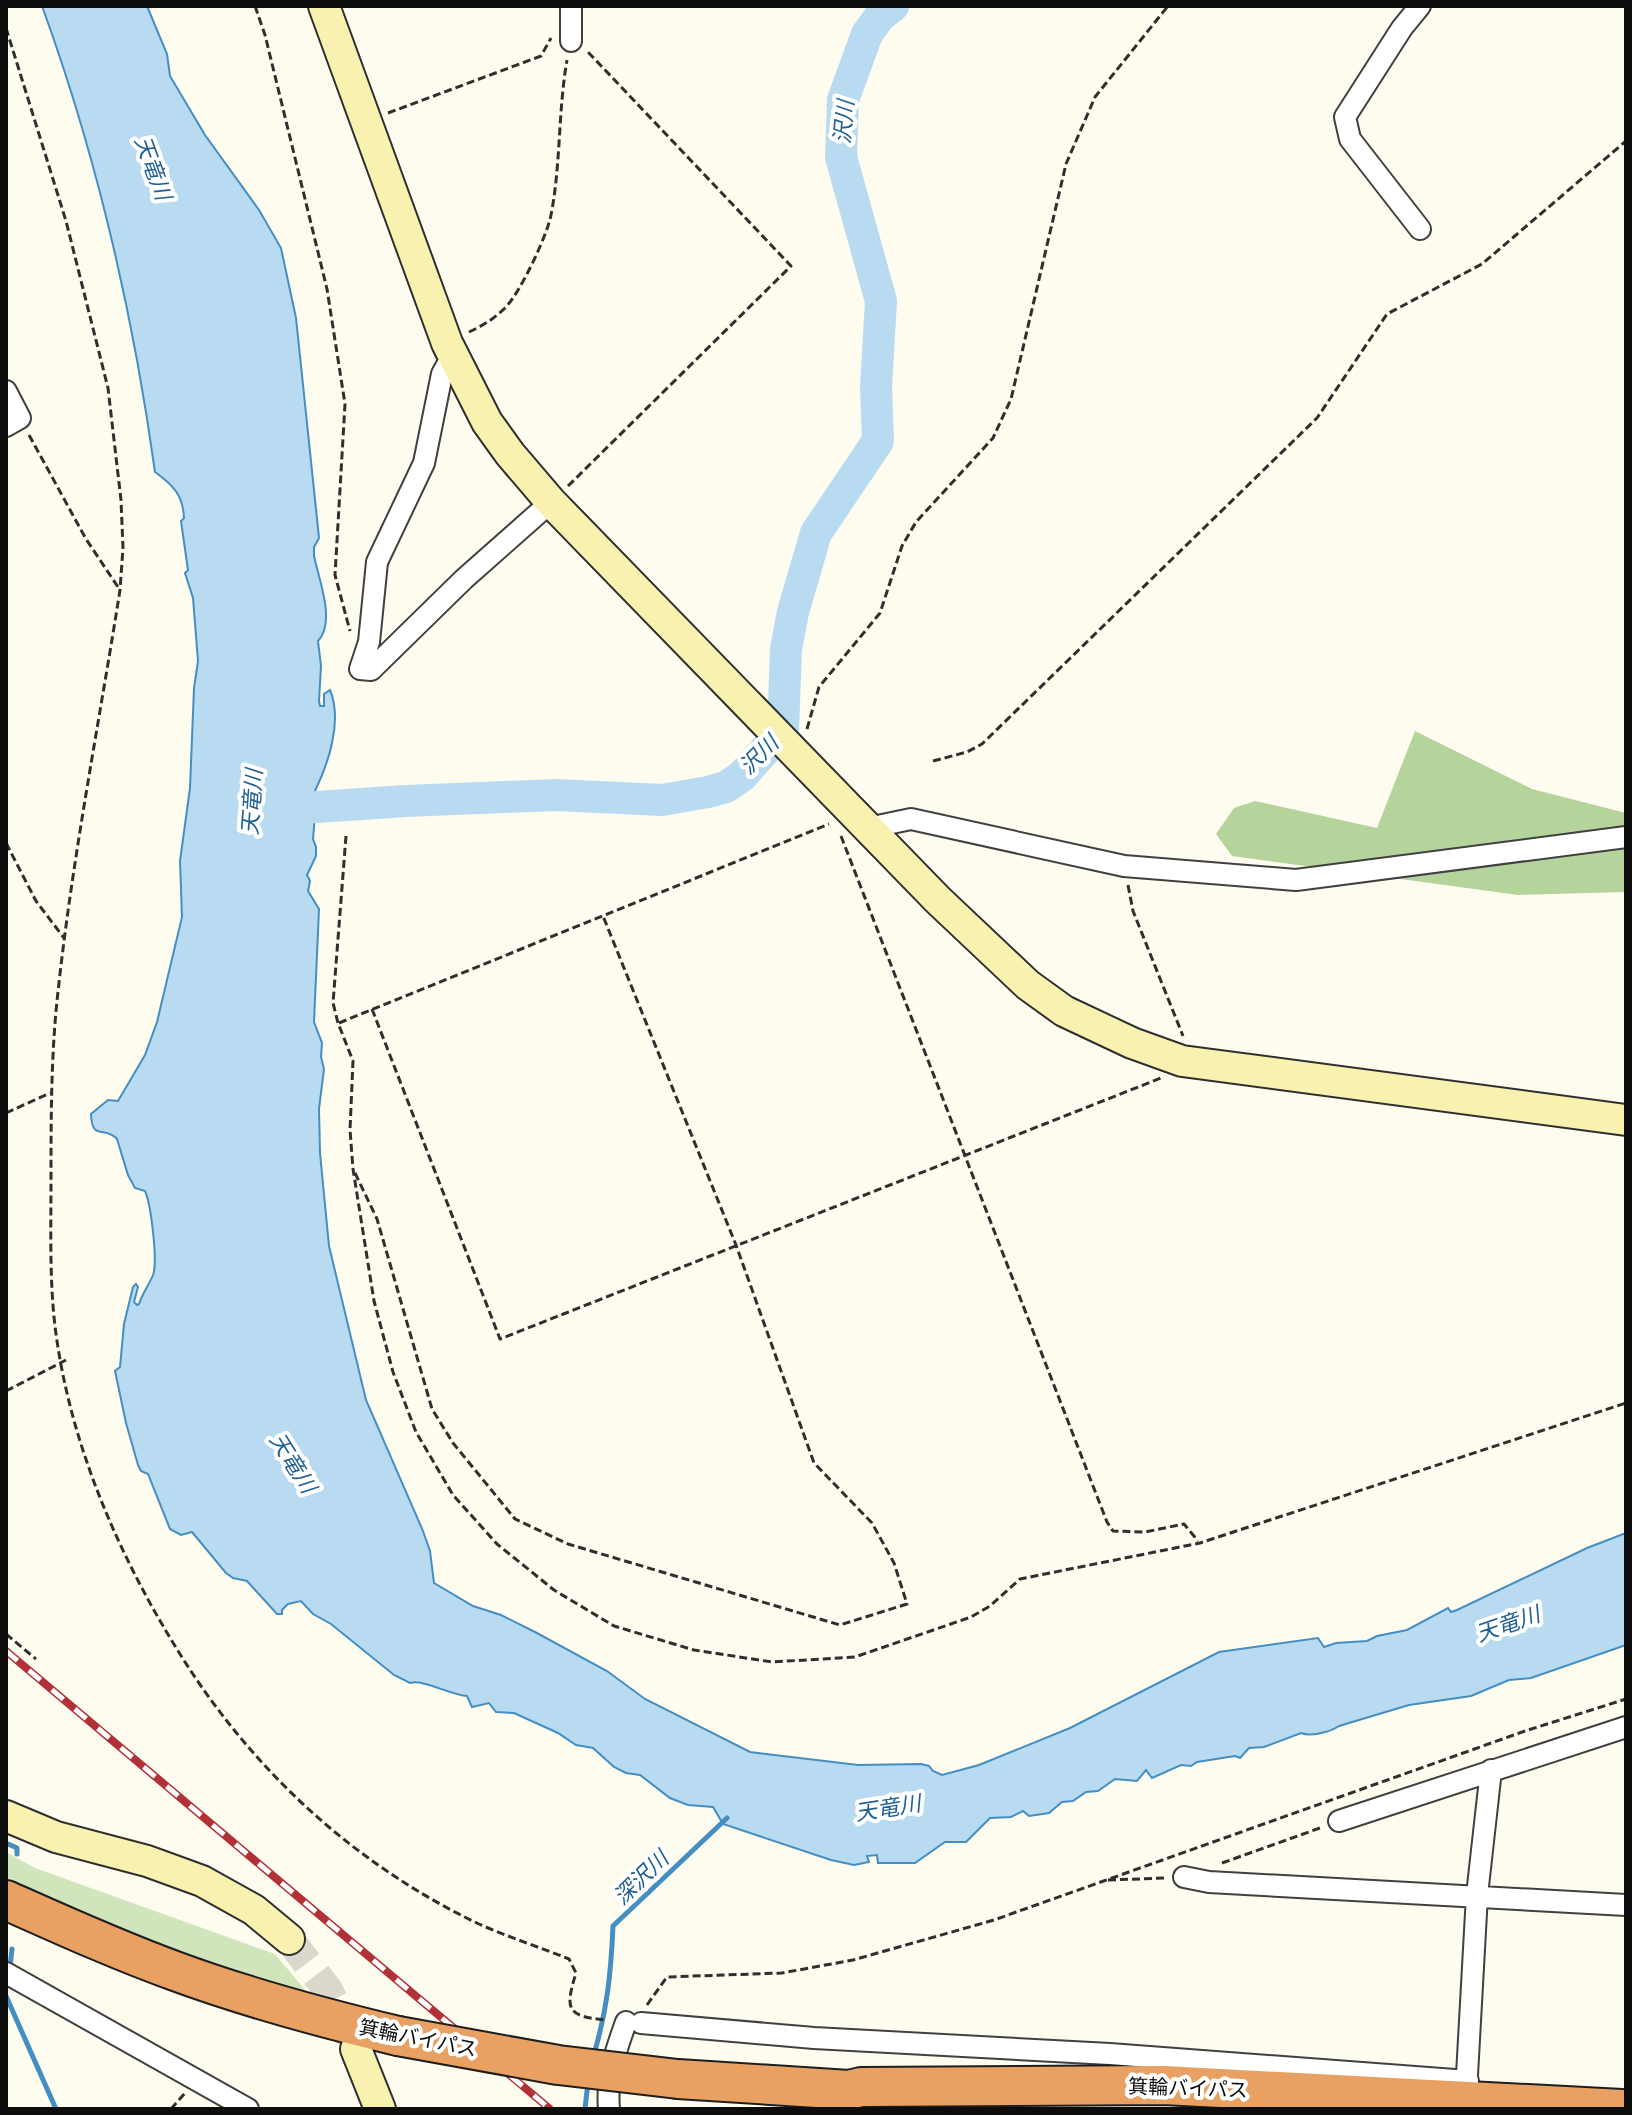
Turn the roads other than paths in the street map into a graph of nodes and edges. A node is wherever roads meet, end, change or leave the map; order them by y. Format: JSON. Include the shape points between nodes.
{"nodes":[{"id":1,"x":324,"y":6,"type":"edge"},
{"id":2,"x":571,"y":6,"type":"edge"},
{"id":3,"x":1420,"y":6,"type":"edge"},
{"id":4,"x":561,"y":39,"type":"road end"},
{"id":5,"x":1420,"y":229,"type":"dead end"},
{"id":6,"x":450,"y":351,"type":"junction"},
{"id":7,"x":6,"y":391,"type":"edge"},
{"id":8,"x":13,"y":422,"type":"edge"},
{"id":9,"x":551,"y":502,"type":"junction"},
{"id":10,"x":853,"y":821,"type":"junction"},
{"id":11,"x":1626,"y":837,"type":"edge"},
{"id":12,"x":1626,"y":1120,"type":"edge"},
{"id":13,"x":1626,"y":1727,"type":"edge"},
{"id":14,"x":1491,"y":1770,"type":"junction"},
{"id":15,"x":6,"y":1816,"type":"edge"},
{"id":16,"x":1339,"y":1821,"type":"road end"},
{"id":17,"x":1184,"y":1877,"type":"road end"},
{"id":18,"x":1477,"y":1895,"type":"junction"},
{"id":19,"x":6,"y":1900,"type":"edge"},
{"id":20,"x":1626,"y":1905,"type":"edge"},
{"id":21,"x":289,"y":1939,"type":"tunnel mouth"},
{"id":22,"x":6,"y":1973,"type":"edge"},
{"id":23,"x":356,"y":2049,"type":"tunnel mouth"},
{"id":24,"x":849,"y":2090,"type":"junction"},
{"id":25,"x":1465,"y":2097,"type":"edge"},
{"id":26,"x":248,"y":2109,"type":"edge"},
{"id":27,"x":380,"y":2109,"type":"edge"},
{"id":28,"x":609,"y":2109,"type":"edge"},
{"id":29,"x":1127,"y":2109,"type":"edge"},
{"id":30,"x":1622,"y":2109,"type":"edge"}],
"edges":[{"from":1,"to":6,"type":"street"},
{"from":2,"to":4,"type":"street"},
{"from":3,"to":5,"type":"street","via":[[1345,117],[1350,139]]},
{"from":6,"to":9,"type":"street","via":[[487,422]]},
{"from":6,"to":9,"type":"street","via":[[424,463],[377,562],[369,642],[360,669],[371,670]]},
{"from":7,"to":8,"type":"street"},
{"from":9,"to":10,"type":"street","via":[[792,750]]},
{"from":10,"to":11,"type":"street","via":[[911,819],[1124,866],[1296,880]]},
{"from":10,"to":12,"type":"street","via":[[1040,994],[1132,1043],[1189,1062]]},
{"from":13,"to":14,"type":"street"},
{"from":14,"to":16,"type":"street"},
{"from":14,"to":18,"type":"street"},
{"from":15,"to":21,"type":"street","via":[[56,1837],[202,1881],[254,1910]]},
{"from":17,"to":18,"type":"street"},
{"from":18,"to":20,"type":"street"},
{"from":18,"to":25,"type":"street"},
{"from":19,"to":24,"type":"highway","name":"箕輪バイパス","bridge":true,"via":[[174,1971],[306,2014],[398,2036],[558,2065]]},
{"from":22,"to":26,"type":"street"},
{"from":23,"to":27,"type":"street"},
{"from":24,"to":25,"type":"highway","name":"箕輪バイパス","via":[[1164,2085]]},
{"from":24,"to":29,"type":"highway","name":"箕輪バイパス","via":[[862,2097]]},
{"from":25,"to":28,"type":"street","via":[[1110,2054],[634,2022],[613,2058]]},
{"from":25,"to":30,"type":"highway","name":"箕輪バイパス"}]}
